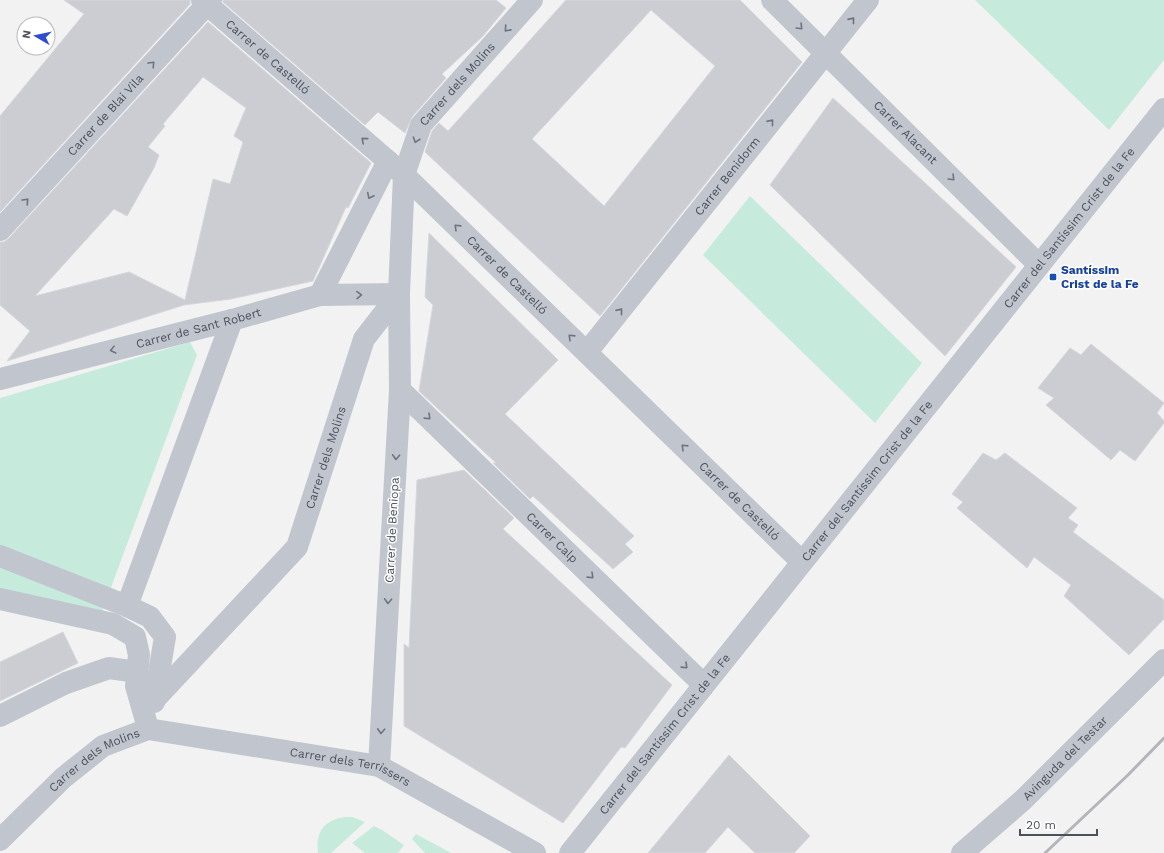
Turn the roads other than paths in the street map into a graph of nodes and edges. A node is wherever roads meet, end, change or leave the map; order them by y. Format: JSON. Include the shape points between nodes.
{"nodes":[{"id":1,"x":532,"y":0,"type":"edge"},
{"id":2,"x":772,"y":0,"type":"edge"},
{"id":3,"x":868,"y":0,"type":"edge"},
{"id":4,"x":207,"y":1,"type":"edge"},
{"id":5,"x":825,"y":53,"type":"junction"},
{"id":6,"x":1164,"y":109,"type":"edge"},
{"id":7,"x":396,"y":168,"type":"junction"},
{"id":8,"x":0,"y":230,"type":"edge"},
{"id":9,"x":1039,"y":265,"type":"junction"},
{"id":10,"x":399,"y":294,"type":"junction"},
{"id":11,"x":320,"y":295,"type":"junction"},
{"id":12,"x":232,"y":320,"type":"junction"},
{"id":13,"x":587,"y":352,"type":"junction"},
{"id":14,"x":0,"y":379,"type":"edge"},
{"id":15,"x":400,"y":390,"type":"junction"},
{"id":16,"x":0,"y":556,"type":"edge"},
{"id":17,"x":802,"y":562,"type":"junction"},
{"id":18,"x":0,"y":599,"type":"edge"},
{"id":19,"x":127,"y":606,"type":"junction"},
{"id":20,"x":1164,"y":660,"type":"edge"},
{"id":21,"x":137,"y":672,"type":"junction"},
{"id":22,"x":704,"y":685,"type":"junction"},
{"id":23,"x":155,"y":699,"type":"junction"},
{"id":24,"x":0,"y":716,"type":"edge"},
{"id":25,"x":148,"y":729,"type":"junction"},
{"id":26,"x":379,"y":766,"type":"junction"},
{"id":27,"x":0,"y":840,"type":"edge"},
{"id":28,"x":535,"y":853,"type":"edge"},
{"id":29,"x":570,"y":853,"type":"edge"},
{"id":30,"x":962,"y":853,"type":"edge"}],
"edges":[{"from":1,"to":7,"type":"street","name":"Carrer dels Molins","one_way":true,"via":[[421,125]]},
{"from":2,"to":5,"type":"street","name":"Carrer Alacant","one_way":true},
{"from":5,"to":3,"type":"street","name":"Carrer Benidorm","one_way":true},
{"from":7,"to":4,"type":"street","name":"Carrer de Castelló","one_way":true},
{"from":8,"to":4,"type":"street","name":"Carrer de Blai Vila","one_way":true},
{"from":5,"to":9,"type":"street","name":"Carrer Alacant","one_way":true},
{"from":13,"to":5,"type":"street","name":"Carrer Benidorm","one_way":true},
{"from":6,"to":9,"type":"street","name":"Carrer del Santíssim Crist de la Fe"},
{"from":7,"to":10,"type":"street","name":"Carrer dels Molins"},
{"from":7,"to":11,"type":"street","name":"Carrer dels Molins","one_way":true},
{"from":13,"to":7,"type":"street","name":"Carrer de Castelló","one_way":true},
{"from":9,"to":17,"type":"street","name":"Carrer del Santíssim Crist de la Fe"},
{"from":11,"to":10,"type":"street","name":"Carrer de Sant Robert","one_way":true},
{"from":10,"to":15,"type":"street","name":"Carrer de Beniopa"},
{"from":10,"to":23,"type":"street","name":"Carrer dels Molins","via":[[364,339],[297,547]]},
{"from":11,"to":12,"type":"street","name":"Carrer de Sant Robert"},
{"from":12,"to":14,"type":"street","name":"Carrer de Sant Robert","one_way":true},
{"from":12,"to":19,"type":"street"},
{"from":17,"to":13,"type":"street","name":"Carrer de Castelló","one_way":true},
{"from":15,"to":22,"type":"street","name":"Carrer Calp","one_way":true},
{"from":15,"to":26,"type":"street","name":"Carrer de Beniopa","one_way":true},
{"from":16,"to":19,"type":"street"},
{"from":17,"to":22,"type":"street","name":"Carrer del Santíssim Crist de la Fe"},
{"from":18,"to":21,"type":"street","via":[[113,624],[135,637],[139,655]]},
{"from":19,"to":23,"type":"street","via":[[150,617],[165,637]]},
{"from":20,"to":30,"type":"street","name":"Avinguda del Testar","via":[[1023,800]]},
{"from":21,"to":24,"type":"street","via":[[108,668],[66,683]]},
{"from":21,"to":25,"type":"street","via":[[136,686]]},
{"from":22,"to":29,"type":"street","name":"Carrer del Santíssim Crist de la Fe"},
{"from":23,"to":25,"type":"street","name":"Carrer dels Molins"},
{"from":25,"to":26,"type":"street","name":"Carrer dels Terrissers"},
{"from":25,"to":27,"type":"street","name":"Carrer dels Molins","via":[[103,746],[63,778]]},
{"from":26,"to":28,"type":"street","name":"Carrer dels Terrissers"}]}
